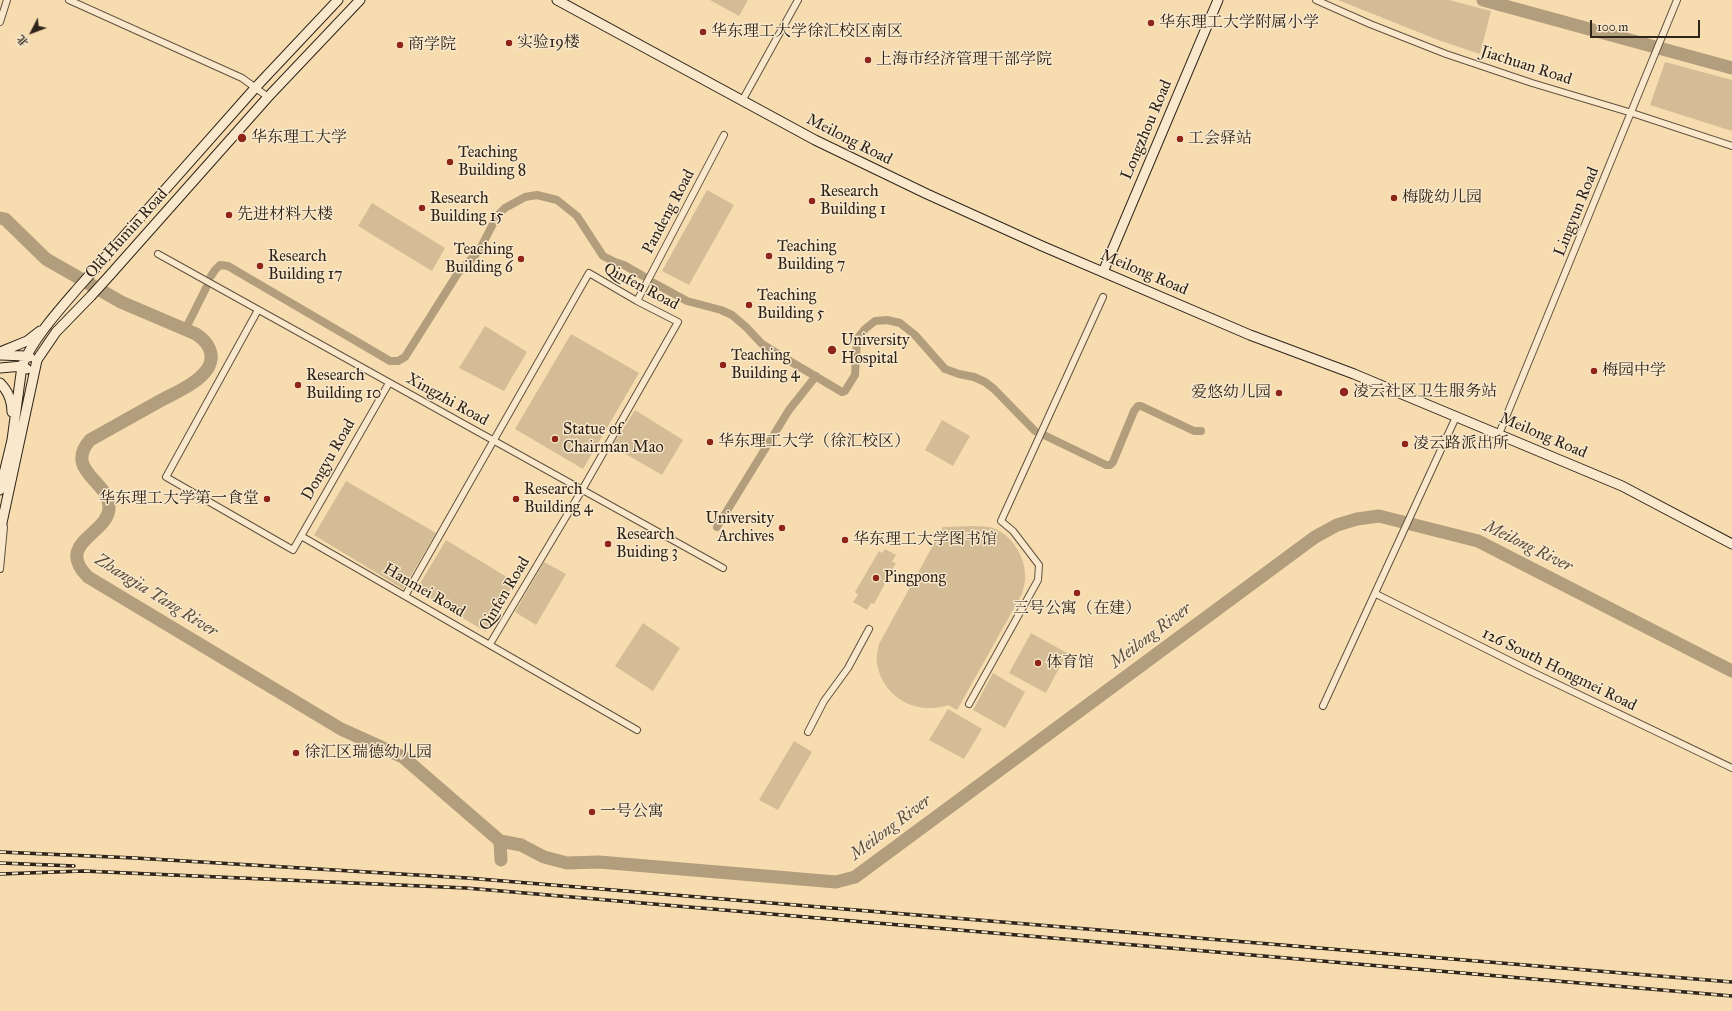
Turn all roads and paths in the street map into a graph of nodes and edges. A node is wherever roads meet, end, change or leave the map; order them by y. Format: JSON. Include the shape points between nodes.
{"nodes":[{"id":1,"x":7,"y":0,"type":"edge"},
{"id":2,"x":69,"y":0,"type":"edge"},
{"id":3,"x":338,"y":0,"type":"edge"},
{"id":4,"x":360,"y":0,"type":"edge"},
{"id":5,"x":557,"y":0,"type":"edge"},
{"id":6,"x":798,"y":0,"type":"edge"},
{"id":7,"x":1218,"y":0,"type":"edge"},
{"id":8,"x":1316,"y":0,"type":"edge"},
{"id":9,"x":1677,"y":0,"type":"edge"},
{"id":10,"x":0,"y":22,"type":"edge"},
{"id":11,"x":256,"y":87,"type":"junction"},
{"id":12,"x":268,"y":98,"type":"junction"},
{"id":13,"x":742,"y":101,"type":"junction"},
{"id":14,"x":1632,"y":113,"type":"junction"},
{"id":15,"x":724,"y":135,"type":"dead end"},
{"id":16,"x":1732,"y":146,"type":"edge"},
{"id":17,"x":158,"y":254,"type":"dead end"},
{"id":18,"x":1103,"y":272,"type":"junction"},
{"id":19,"x":1103,"y":297,"type":"dead end"},
{"id":20,"x":637,"y":301,"type":"junction"},
{"id":21,"x":258,"y":310,"type":"junction"},
{"id":22,"x":48,"y":326,"type":"junction"},
{"id":23,"x":0,"y":352,"type":"edge"},
{"id":24,"x":0,"y":355,"type":"edge"},
{"id":25,"x":26,"y":356,"type":"junction"},
{"id":26,"x":37,"y":360,"type":"junction"},
{"id":27,"x":22,"y":366,"type":"junction"},
{"id":28,"x":0,"y":368,"type":"edge"},
{"id":29,"x":34,"y":372,"type":"junction"},
{"id":30,"x":0,"y":383,"type":"edge"},
{"id":31,"x":389,"y":383,"type":"junction"},
{"id":32,"x":1456,"y":417,"type":"junction"},
{"id":33,"x":1499,"y":434,"type":"junction"},
{"id":34,"x":12,"y":440,"type":"junction"},
{"id":35,"x":493,"y":441,"type":"junction"},
{"id":36,"x":0,"y":490,"type":"edge"},
{"id":37,"x":582,"y":490,"type":"junction"},
{"id":38,"x":7,"y":502,"type":"junction"},
{"id":39,"x":0,"y":532,"type":"edge"},
{"id":40,"x":301,"y":536,"type":"junction"},
{"id":41,"x":1732,"y":544,"type":"edge"},
{"id":42,"x":723,"y":568,"type":"dead end"},
{"id":43,"x":0,"y":569,"type":"edge"},
{"id":44,"x":1376,"y":594,"type":"junction"},
{"id":45,"x":405,"y":596,"type":"junction"},
{"id":46,"x":869,"y":629,"type":"dead end"},
{"id":47,"x":490,"y":644,"type":"junction"},
{"id":48,"x":969,"y":704,"type":"dead end"},
{"id":49,"x":1323,"y":706,"type":"dead end"},
{"id":50,"x":637,"y":730,"type":"dead end"},
{"id":51,"x":808,"y":732,"type":"dead end"},
{"id":52,"x":1732,"y":768,"type":"edge"}],
"edges":[{"from":1,"to":10,"type":"street"},
{"from":2,"to":11,"type":"street","via":[[242,78]]},
{"from":3,"to":11,"type":"street","name":"Old Humin Road"},
{"from":4,"to":12,"type":"street","name":"Old Humin Road"},
{"from":5,"to":13,"type":"street","name":"Meilong Road"},
{"from":6,"to":13,"type":"street"},
{"from":7,"to":18,"type":"street","name":"Longzhou Road"},
{"from":8,"to":14,"type":"street","name":"Jiachuan Road","via":[[1446,54]]},
{"from":9,"to":14,"type":"street","name":"Lingyun Road"},
{"from":11,"to":12,"type":"street"},
{"from":11,"to":22,"type":"street","name":"Old Humin Road","via":[[78,288]]},
{"from":12,"to":26,"type":"street","name":"Old Humin Road","bridge":true,"via":[[56,332]]},
{"from":13,"to":18,"type":"street","name":"Meilong Road","via":[[871,168]]},
{"from":14,"to":16,"type":"street","name":"Jiachuan Road"},
{"from":14,"to":33,"type":"street","name":"Lingyun Road"},
{"from":15,"to":20,"type":"street","name":"Pandeng Road"},
{"from":17,"to":21,"type":"street","name":"Xingzhi Road"},
{"from":18,"to":32,"type":"street","name":"Meilong Road","via":[[1250,335],[1354,374]]},
{"from":19,"to":48,"type":"street","via":[[1001,521],[1013,531],[1039,565],[1038,580]]},
{"from":20,"to":35,"type":"street","name":"Qinfen Road","via":[[588,273]]},
{"from":20,"to":37,"type":"street","name":"Qinfen Road","via":[[678,322]]},
{"from":21,"to":31,"type":"street","name":"Xingzhi Road"},
{"from":21,"to":40,"type":"street","name":"Dongyu Road","via":[[166,477],[293,550]]},
{"from":22,"to":23,"type":"street","via":[[27,341]]},
{"from":22,"to":25,"type":"street","name":"Old Humin Road"},
{"from":24,"to":25,"type":"street"},
{"from":25,"to":26,"type":"street"},
{"from":25,"to":27,"type":"street","name":"Old Humin Road"},
{"from":26,"to":29,"type":"street","name":"Old Humin Road"},
{"from":27,"to":28,"type":"street"},
{"from":27,"to":29,"type":"street"},
{"from":27,"to":34,"type":"street","name":"Old Humin Road"},
{"from":29,"to":38,"type":"street","name":"Old Humin Road"},
{"from":30,"to":34,"type":"street","via":[[12,400]]},
{"from":31,"to":35,"type":"street","name":"Xingzhi Road"},
{"from":31,"to":40,"type":"street","name":"Dongyu Road"},
{"from":32,"to":33,"type":"street","name":"Meilong Road"},
{"from":32,"to":44,"type":"street"},
{"from":33,"to":41,"type":"street","name":"Meilong Road","via":[[1622,486]]},
{"from":34,"to":36,"type":"street","name":"Old Humin Road"},
{"from":35,"to":37,"type":"street","name":"Xingzhi Road"},
{"from":35,"to":45,"type":"street","name":"Qinfen Road"},
{"from":37,"to":42,"type":"street","name":"Xingzhi Road"},
{"from":37,"to":47,"type":"street","name":"Qinfen Road"},
{"from":38,"to":39,"type":"street","name":"Old Humin Road"},
{"from":38,"to":43,"type":"street"},
{"from":40,"to":45,"type":"street","name":"Hanmei Road"},
{"from":44,"to":49,"type":"street"},
{"from":44,"to":52,"type":"street","name":"126 South Hongmei Road"},
{"from":45,"to":47,"type":"street","name":"Hanmei Road"},
{"from":46,"to":51,"type":"street","via":[[848,668],[824,701]]},
{"from":47,"to":50,"type":"street","name":"Hanmei Road"}]}
